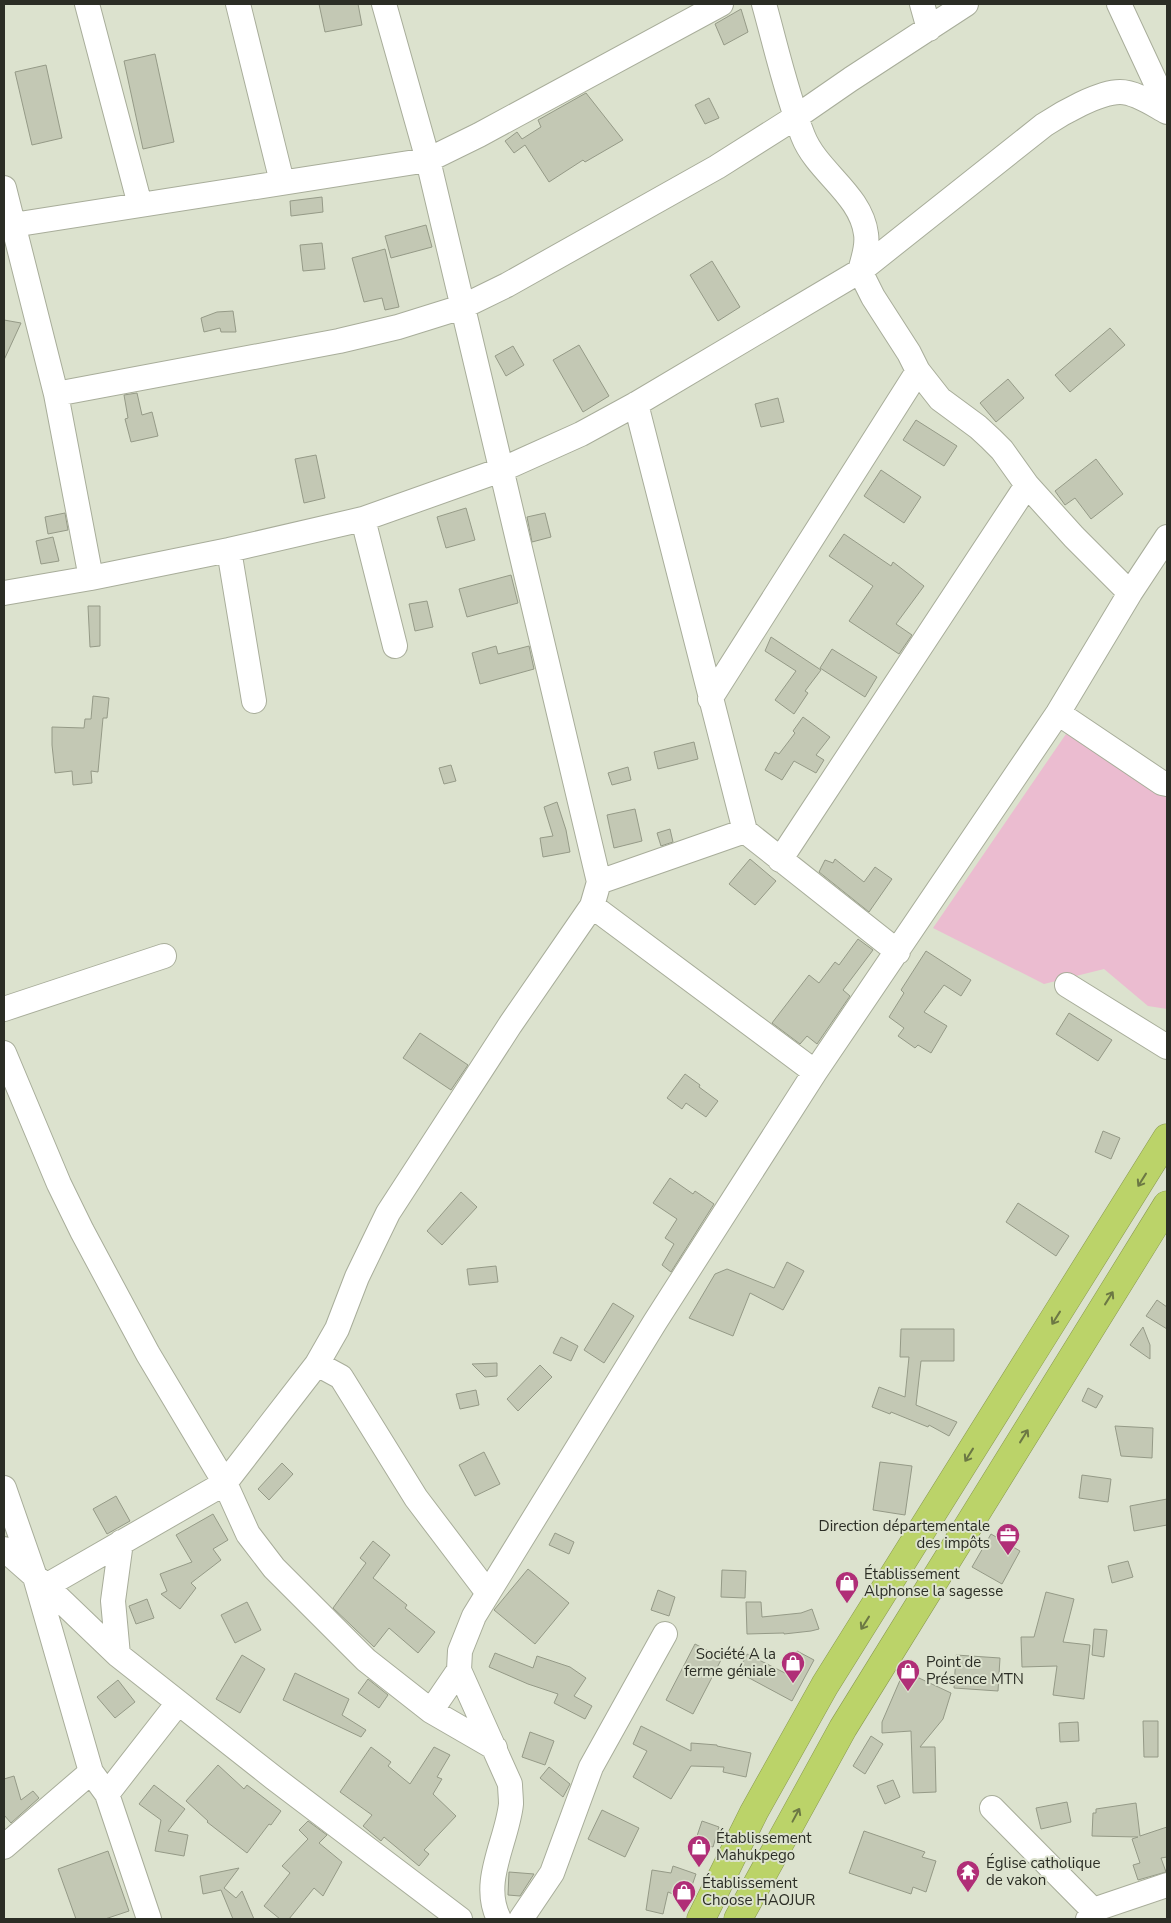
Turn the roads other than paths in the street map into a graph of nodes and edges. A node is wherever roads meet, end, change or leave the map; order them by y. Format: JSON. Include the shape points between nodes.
{"nodes":[{"id":1,"x":87,"y":4,"type":"edge"},
{"id":2,"x":238,"y":4,"type":"edge"},
{"id":3,"x":384,"y":4,"type":"edge"},
{"id":4,"x":721,"y":4,"type":"edge"},
{"id":5,"x":764,"y":4,"type":"edge"},
{"id":6,"x":922,"y":4,"type":"edge"},
{"id":7,"x":966,"y":4,"type":"edge"},
{"id":8,"x":1118,"y":4,"type":"edge"},
{"id":9,"x":929,"y":29,"type":"junction"},
{"id":10,"x":1167,"y":107,"type":"edge"},
{"id":11,"x":1167,"y":112,"type":"edge"},
{"id":12,"x":796,"y":118,"type":"junction"},
{"id":13,"x":428,"y":160,"type":"junction"},
{"id":14,"x":282,"y":182,"type":"junction"},
{"id":15,"x":4,"y":188,"type":"edge"},
{"id":16,"x":140,"y":205,"type":"junction"},
{"id":17,"x":13,"y":225,"type":"junction"},
{"id":18,"x":860,"y":271,"type":"junction"},
{"id":19,"x":462,"y":307,"type":"junction"},
{"id":20,"x":918,"y":371,"type":"junction"},
{"id":21,"x":56,"y":394,"type":"junction"},
{"id":22,"x":636,"y":404,"type":"junction"},
{"id":23,"x":501,"y":470,"type":"junction"},
{"id":24,"x":1027,"y":485,"type":"junction"},
{"id":25,"x":363,"y":520,"type":"junction"},
{"id":26,"x":1167,"y":538,"type":"edge"},
{"id":27,"x":229,"y":550,"type":"junction"},
{"id":28,"x":91,"y":578,"type":"junction"},
{"id":29,"x":1130,"y":592,"type":"junction"},
{"id":30,"x":4,"y":593,"type":"edge"},
{"id":31,"x":395,"y":646,"type":"dead end"},
{"id":32,"x":710,"y":699,"type":"junction"},
{"id":33,"x":254,"y":701,"type":"dead end"},
{"id":34,"x":1058,"y":713,"type":"junction"},
{"id":35,"x":1167,"y":784,"type":"edge"},
{"id":36,"x":744,"y":832,"type":"junction"},
{"id":37,"x":780,"y":860,"type":"junction"},
{"id":38,"x":599,"y":882,"type":"junction"},
{"id":39,"x":592,"y":906,"type":"junction"},
{"id":40,"x":898,"y":952,"type":"junction"},
{"id":41,"x":164,"y":956,"type":"dead end"},
{"id":42,"x":1067,"y":985,"type":"dead end"},
{"id":43,"x":4,"y":1009,"type":"edge"},
{"id":44,"x":1167,"y":1047,"type":"edge"},
{"id":45,"x":4,"y":1053,"type":"edge"},
{"id":46,"x":815,"y":1072,"type":"junction"},
{"id":47,"x":1167,"y":1138,"type":"edge"},
{"id":48,"x":1167,"y":1205,"type":"edge"},
{"id":49,"x":317,"y":1364,"type":"junction"},
{"id":50,"x":225,"y":1483,"type":"junction"},
{"id":51,"x":4,"y":1488,"type":"edge"},
{"id":52,"x":121,"y":1542,"type":"junction"},
{"id":53,"x":4,"y":1549,"type":"edge"},
{"id":54,"x":40,"y":1581,"type":"junction"},
{"id":55,"x":488,"y":1593,"type":"junction"},
{"id":56,"x":665,"y":1634,"type":"dead end"},
{"id":57,"x":118,"y":1655,"type":"junction"},
{"id":58,"x":458,"y":1670,"type":"junction"},
{"id":59,"x":178,"y":1703,"type":"junction"},
{"id":60,"x":431,"y":1711,"type":"junction"},
{"id":61,"x":495,"y":1748,"type":"junction"},
{"id":62,"x":91,"y":1772,"type":"junction"},
{"id":63,"x":107,"y":1794,"type":"junction"},
{"id":64,"x":992,"y":1808,"type":"dead end"},
{"id":65,"x":4,"y":1846,"type":"edge"},
{"id":66,"x":1167,"y":1885,"type":"edge"},
{"id":67,"x":1091,"y":1915,"type":"edge"},
{"id":68,"x":149,"y":1919,"type":"edge"},
{"id":69,"x":460,"y":1919,"type":"edge"},
{"id":70,"x":499,"y":1919,"type":"edge"},
{"id":71,"x":521,"y":1919,"type":"edge"},
{"id":72,"x":701,"y":1919,"type":"edge"},
{"id":73,"x":738,"y":1919,"type":"edge"}],
"edges":[{"from":1,"to":16,"type":"street"},
{"from":2,"to":14,"type":"street"},
{"from":3,"to":13,"type":"street"},
{"from":4,"to":13,"type":"street","via":[[479,136]]},
{"from":5,"to":12,"type":"street"},
{"from":6,"to":9,"type":"street"},
{"from":7,"to":9,"type":"street"},
{"from":8,"to":10,"type":"street"},
{"from":9,"to":12,"type":"street"},
{"from":11,"to":18,"type":"street","via":[[1120,92],[1064,112]]},
{"from":12,"to":18,"type":"street","via":[[806,143],[862,217],[866,250]]},
{"from":12,"to":19,"type":"street","via":[[717,167]]},
{"from":13,"to":14,"type":"street"},
{"from":13,"to":19,"type":"street"},
{"from":14,"to":16,"type":"street"},
{"from":15,"to":17,"type":"street"},
{"from":16,"to":17,"type":"street"},
{"from":17,"to":21,"type":"street"},
{"from":18,"to":20,"type":"street"},
{"from":18,"to":22,"type":"street"},
{"from":19,"to":21,"type":"street","via":[[339,341]]},
{"from":19,"to":23,"type":"street"},
{"from":20,"to":24,"type":"street","via":[[940,399],[978,427],[1002,450]]},
{"from":20,"to":32,"type":"street"},
{"from":21,"to":28,"type":"street"},
{"from":22,"to":23,"type":"street","via":[[581,434]]},
{"from":22,"to":32,"type":"street"},
{"from":23,"to":25,"type":"street"},
{"from":23,"to":38,"type":"street"},
{"from":24,"to":29,"type":"street"},
{"from":24,"to":37,"type":"street"},
{"from":25,"to":27,"type":"street"},
{"from":25,"to":31,"type":"street"},
{"from":26,"to":29,"type":"street"},
{"from":27,"to":28,"type":"street"},
{"from":27,"to":33,"type":"street"},
{"from":28,"to":30,"type":"street"},
{"from":29,"to":34,"type":"street"},
{"from":32,"to":36,"type":"street"},
{"from":34,"to":35,"type":"street"},
{"from":34,"to":40,"type":"street"},
{"from":36,"to":37,"type":"street"},
{"from":36,"to":38,"type":"street"},
{"from":37,"to":40,"type":"street"},
{"from":38,"to":39,"type":"street"},
{"from":39,"to":46,"type":"street"},
{"from":39,"to":49,"type":"street","via":[[388,1213],[357,1277],[337,1329]]},
{"from":40,"to":46,"type":"street"},
{"from":41,"to":43,"type":"street"},
{"from":42,"to":44,"type":"street"},
{"from":45,"to":50,"type":"street","via":[[82,1231],[148,1354]]},
{"from":46,"to":55,"type":"street","via":[[655,1322]]},
{"from":47,"to":72,"type":"highway","one_way":true,"via":[[825,1685],[754,1812]]},
{"from":73,"to":48,"type":"highway","one_way":true,"via":[[843,1728]]},
{"from":49,"to":50,"type":"street"},
{"from":49,"to":55,"type":"street","via":[[341,1378],[416,1498]]},
{"from":50,"to":52,"type":"street"},
{"from":50,"to":60,"type":"street","via":[[248,1534],[274,1568],[366,1660]]},
{"from":51,"to":54,"type":"street"},
{"from":52,"to":54,"type":"street"},
{"from":52,"to":57,"type":"street","via":[[113,1601]]},
{"from":53,"to":54,"type":"street"},
{"from":54,"to":57,"type":"street"},
{"from":54,"to":62,"type":"street"},
{"from":55,"to":58,"type":"street","via":[[474,1616],[460,1651]]},
{"from":56,"to":71,"type":"street","via":[[592,1767],[552,1873]]},
{"from":57,"to":59,"type":"street"},
{"from":58,"to":60,"type":"street"},
{"from":58,"to":61,"type":"street"},
{"from":59,"to":63,"type":"street"},
{"from":59,"to":69,"type":"street"},
{"from":60,"to":61,"type":"street"},
{"from":61,"to":70,"type":"street","via":[[510,1784],[511,1804],[491,1895]]},
{"from":62,"to":63,"type":"street"},
{"from":62,"to":65,"type":"street"},
{"from":63,"to":68,"type":"street"},
{"from":64,"to":67,"type":"street"},
{"from":66,"to":67,"type":"street"}]}
